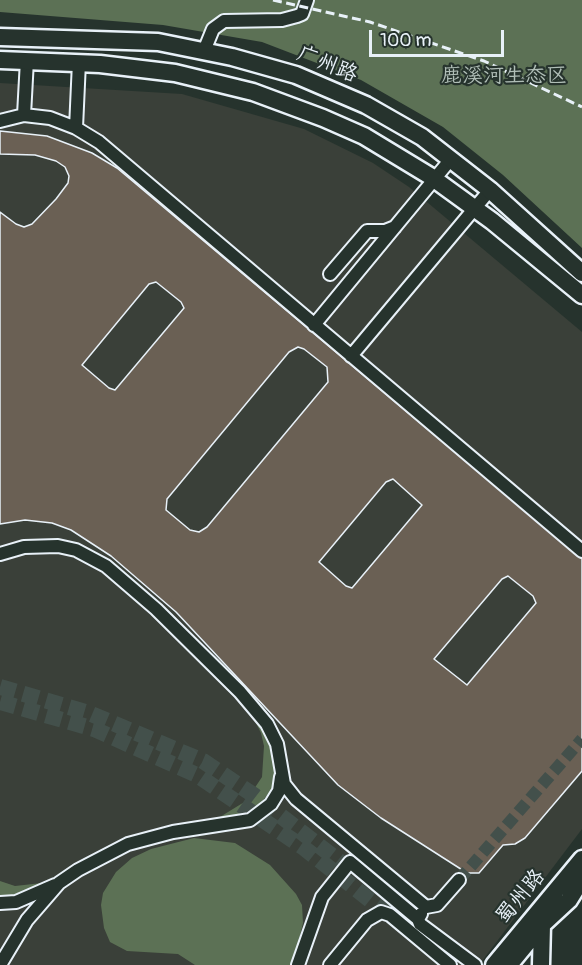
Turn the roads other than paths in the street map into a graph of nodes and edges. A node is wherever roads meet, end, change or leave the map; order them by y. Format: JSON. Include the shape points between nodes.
{"nodes":[{"id":1,"x":307,"y":0,"type":"edge"},
{"id":2,"x":0,"y":37,"type":"edge"},
{"id":3,"x":204,"y":51,"type":"junction"},
{"id":4,"x":0,"y":60,"type":"edge"},
{"id":5,"x":27,"y":60,"type":"junction"},
{"id":6,"x":79,"y":62,"type":"junction"},
{"id":7,"x":24,"y":115,"type":"junction"},
{"id":8,"x":0,"y":121,"type":"edge"},
{"id":9,"x":76,"y":128,"type":"junction"},
{"id":10,"x":451,"y":159,"type":"junction"},
{"id":11,"x":435,"y":179,"type":"junction"},
{"id":12,"x":490,"y":190,"type":"junction"},
{"id":13,"x":475,"y":209,"type":"junction"},
{"id":14,"x":396,"y":227,"type":"junction"},
{"id":15,"x":582,"y":273,"type":"edge"},
{"id":16,"x":330,"y":274,"type":"dead end"},
{"id":17,"x":582,"y":296,"type":"edge"},
{"id":18,"x":315,"y":325,"type":"junction"},
{"id":19,"x":351,"y":356,"type":"junction"},
{"id":20,"x":582,"y":551,"type":"edge"},
{"id":21,"x":0,"y":554,"type":"edge"},
{"id":22,"x":281,"y":775,"type":"junction"},
{"id":23,"x":296,"y":799,"type":"junction"},
{"id":24,"x":271,"y":804,"type":"junction"},
{"id":25,"x":582,"y":848,"type":"edge"},
{"id":26,"x":582,"y":859,"type":"edge"},
{"id":27,"x":582,"y":879,"type":"edge"},
{"id":28,"x":459,"y":880,"type":"tunnel mouth"},
{"id":29,"x":59,"y":883,"type":"junction"},
{"id":30,"x":582,"y":887,"type":"edge"},
{"id":31,"x":562,"y":896,"type":"junction"},
{"id":32,"x":0,"y":903,"type":"edge"},
{"id":33,"x":424,"y":915,"type":"junction"},
{"id":34,"x":542,"y":926,"type":"junction"},
{"id":35,"x":0,"y":964,"type":"edge"},
{"id":36,"x":298,"y":965,"type":"edge"},
{"id":37,"x":330,"y":965,"type":"edge"},
{"id":38,"x":450,"y":965,"type":"edge"},
{"id":39,"x":475,"y":965,"type":"edge"},
{"id":40,"x":494,"y":965,"type":"edge"},
{"id":41,"x":509,"y":965,"type":"edge"},
{"id":42,"x":542,"y":965,"type":"edge"}],
"edges":[{"from":1,"to":3,"type":"street","via":[[302,14],[289,18],[224,21],[213,29]]},
{"from":2,"to":3,"type":"main road","name":"广州路","via":[[158,42]]},
{"from":3,"to":10,"type":"main road","name":"广州路","via":[[296,75],[366,105],[423,137]]},
{"from":4,"to":5,"type":"main road"},
{"from":5,"to":6,"type":"main road"},
{"from":5,"to":7,"type":"street"},
{"from":6,"to":9,"type":"street"},
{"from":6,"to":11,"type":"main road","via":[[175,73],[253,92],[364,136]]},
{"from":7,"to":8,"type":"street"},
{"from":7,"to":9,"type":"street","via":[[50,118]]},
{"from":9,"to":18,"type":"street","via":[[122,160]]},
{"from":10,"to":11,"type":"street"},
{"from":10,"to":12,"type":"main road","name":"广州路"},
{"from":11,"to":13,"type":"main road"},
{"from":11,"to":14,"type":"street"},
{"from":12,"to":13,"type":"street"},
{"from":12,"to":15,"type":"main road","name":"广州路"},
{"from":13,"to":17,"type":"main road"},
{"from":13,"to":19,"type":"street"},
{"from":14,"to":16,"type":"street","via":[[368,231]]},
{"from":14,"to":18,"type":"street"},
{"from":18,"to":19,"type":"street"},
{"from":19,"to":20,"type":"street"},
{"from":21,"to":22,"type":"street","via":[[24,547],[58,546],[76,550],[106,566],[156,609],[261,716],[277,744]]},
{"from":22,"to":23,"type":"street"},
{"from":22,"to":24,"type":"street","via":[[279,791]]},
{"from":23,"to":24,"type":"street","via":[[281,797]]},
{"from":23,"to":33,"type":"street"},
{"from":24,"to":29,"type":"street","via":[[242,823],[173,832],[128,844]]},
{"from":25,"to":31,"type":"street"},
{"from":26,"to":31,"type":"main road","name":"蜀州路"},
{"from":27,"to":31,"type":"main road","name":"蜀州路"},
{"from":28,"to":33,"type":"street"},
{"from":29,"to":32,"type":"street","via":[[16,902]]},
{"from":29,"to":35,"type":"street","via":[[27,920]]},
{"from":30,"to":31,"type":"street"},
{"from":31,"to":34,"type":"main road","name":"蜀州路"},
{"from":31,"to":40,"type":"main road","name":"蜀州路"},
{"from":33,"to":36,"type":"street","via":[[350,862],[322,897]]},
{"from":33,"to":39,"type":"street","via":[[431,933]]},
{"from":34,"to":41,"type":"main road","name":"蜀州路"},
{"from":34,"to":42,"type":"main road"},
{"from":37,"to":38,"type":"street","via":[[367,920],[381,912],[390,915]]}]}
